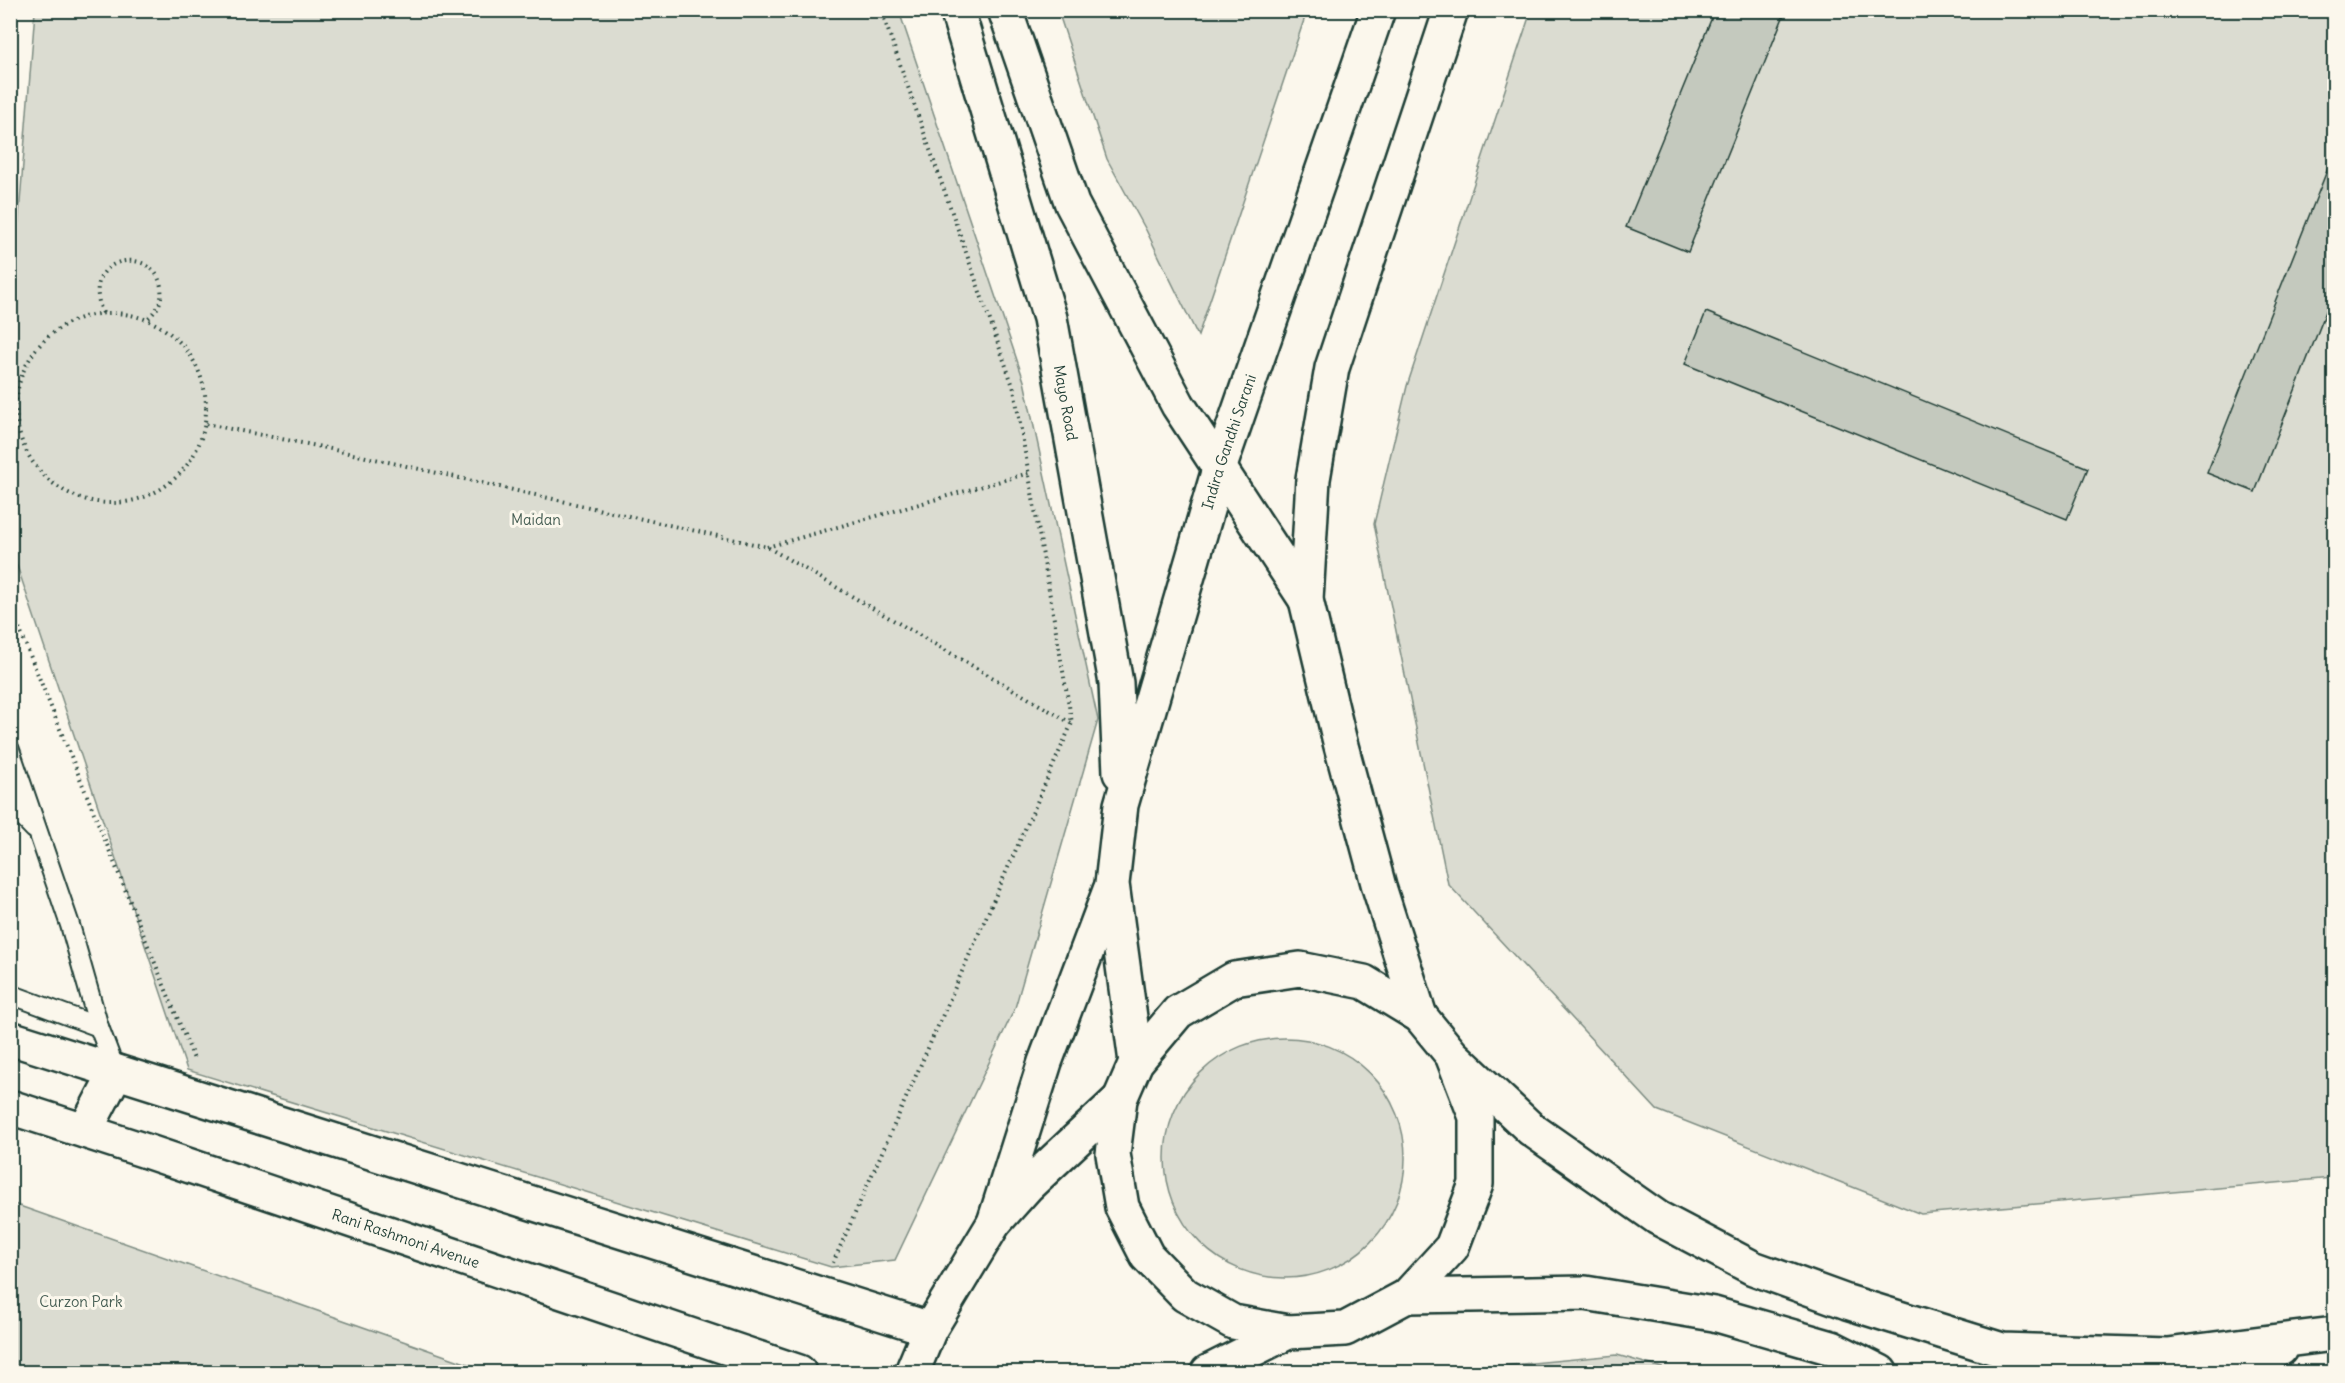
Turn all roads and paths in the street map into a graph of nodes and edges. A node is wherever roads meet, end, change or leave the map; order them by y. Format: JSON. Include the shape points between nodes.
{"nodes":[{"id":1,"x":881,"y":10,"type":"edge"},
{"id":2,"x":957,"y":10,"type":"edge"},
{"id":3,"x":1005,"y":10,"type":"edge"},
{"id":4,"x":1378,"y":10,"type":"edge"},
{"id":5,"x":1451,"y":10,"type":"edge"},
{"id":6,"x":103,"y":314,"type":"junction"},
{"id":7,"x":146,"y":320,"type":"junction"},
{"id":8,"x":206,"y":424,"type":"junction"},
{"id":9,"x":1220,"y":469,"type":"junction"},
{"id":10,"x":1029,"y":473,"type":"junction"},
{"id":11,"x":767,"y":547,"type":"junction"},
{"id":12,"x":1306,"y":600,"type":"junction"},
{"id":13,"x":10,"y":606,"type":"edge"},
{"id":14,"x":1072,"y":723,"type":"junction"},
{"id":15,"x":10,"y":750,"type":"edge"},
{"id":16,"x":14,"y":764,"type":"edge"},
{"id":17,"x":10,"y":804,"type":"edge"},
{"id":18,"x":1121,"y":805,"type":"junction"},
{"id":19,"x":37,"y":832,"type":"junction"},
{"id":20,"x":1112,"y":884,"type":"junction"},
{"id":21,"x":10,"y":994,"type":"edge"},
{"id":22,"x":1420,"y":1016,"type":"junction"},
{"id":23,"x":99,"y":1027,"type":"junction"},
{"id":24,"x":10,"y":1038,"type":"edge"},
{"id":25,"x":1452,"y":1055,"type":"junction"},
{"id":26,"x":195,"y":1062,"type":"dead end"},
{"id":27,"x":1136,"y":1062,"type":"junction"},
{"id":28,"x":116,"y":1072,"type":"junction"},
{"id":29,"x":1120,"y":1099,"type":"junction"},
{"id":30,"x":10,"y":1107,"type":"edge"},
{"id":31,"x":86,"y":1131,"type":"junction"},
{"id":32,"x":994,"y":1222,"type":"junction"},
{"id":33,"x":831,"y":1267,"type":"dead end"},
{"id":34,"x":1407,"y":1296,"type":"junction"},
{"id":35,"x":930,"y":1329,"type":"junction"},
{"id":36,"x":1288,"y":1332,"type":"junction"},
{"id":37,"x":2334,"y":1334,"type":"edge"},
{"id":38,"x":2298,"y":1340,"type":"junction"},
{"id":39,"x":1838,"y":1362,"type":"edge"},
{"id":40,"x":799,"y":1372,"type":"edge"},
{"id":41,"x":912,"y":1372,"type":"edge"},
{"id":42,"x":1208,"y":1372,"type":"edge"},
{"id":43,"x":1880,"y":1372,"type":"edge"},
{"id":44,"x":2237,"y":1372,"type":"edge"}],
"edges":[{"from":1,"to":10,"type":"path","via":[[1014,389]]},
{"from":2,"to":18,"type":"main road","name":"Mayo Road","via":[[1050,318],[1116,683]]},
{"from":3,"to":9,"type":"main road","via":[[1072,204],[1178,405]]},
{"from":4,"to":9,"type":"main road","name":"Indira Gandhi Sarani"},
{"from":5,"to":12,"type":"main road","via":[[1332,368],[1313,479]]},
{"from":6,"to":7,"type":"path"},
{"from":6,"to":7,"type":"path","via":[[96,291],[105,271],[114,264],[135,261],[146,265],[160,282],[160,304]]},
{"from":6,"to":8,"type":"path","via":[[75,320],[51,334],[31,355],[19,381],[15,416],[27,454],[43,475],[67,494],[95,503],[135,500],[154,494],[179,477],[196,452]]},
{"from":7,"to":8,"type":"path","via":[[174,336],[195,362],[206,392]]},
{"from":8,"to":11,"type":"path"},
{"from":9,"to":12,"type":"main road"},
{"from":9,"to":18,"type":"main road","name":"Indira Gandhi Sarani"},
{"from":10,"to":11,"type":"path"},
{"from":10,"to":14,"type":"path"},
{"from":11,"to":14,"type":"path"},
{"from":12,"to":22,"type":"main road","via":[[1378,887]]},
{"from":13,"to":26,"type":"path"},
{"from":14,"to":33,"type":"path"},
{"from":15,"to":16,"type":"lane"},
{"from":16,"to":19,"type":"lane"},
{"from":17,"to":19,"type":"lane"},
{"from":18,"to":20,"type":"main road","name":"Indira Gandhi Sarani"},
{"from":19,"to":23,"type":"lane"},
{"from":20,"to":27,"type":"main road"},
{"from":20,"to":32,"type":"main road","via":[[1045,1062]]},
{"from":21,"to":23,"type":"lane"},
{"from":22,"to":25,"type":"main road"},
{"from":22,"to":27,"type":"main road","via":[[1364,982],[1321,973],[1300,969],[1234,979],[1178,1012]]},
{"from":23,"to":28,"type":"lane"},
{"from":24,"to":28,"type":"main road"},
{"from":25,"to":34,"type":"main road","via":[[1476,1117],[1476,1184],[1452,1247]]},
{"from":25,"to":38,"type":"main road","via":[[1531,1130],[1658,1218],[1753,1268],[1882,1314],[2002,1350],[2167,1355]]},
{"from":27,"to":29,"type":"main road"},
{"from":28,"to":31,"type":"main road"},
{"from":28,"to":35,"type":"main road"},
{"from":29,"to":32,"type":"main road"},
{"from":29,"to":36,"type":"main road","via":[[1113,1154],[1122,1207],[1147,1256],[1185,1295],[1233,1322]]},
{"from":30,"to":31,"type":"main road","name":"Rani Rashmoni Avenue"},
{"from":31,"to":40,"type":"main road","name":"Rani Rashmoni Avenue"},
{"from":32,"to":35,"type":"main road"},
{"from":34,"to":36,"type":"main road","via":[[1345,1329]]},
{"from":34,"to":39,"type":"main road","via":[[1585,1293],[1714,1314]]},
{"from":35,"to":41,"type":"main road"},
{"from":36,"to":42,"type":"main road"},
{"from":37,"to":38,"type":"main road"},
{"from":38,"to":44,"type":"main road"},
{"from":39,"to":43,"type":"main road"}]}
